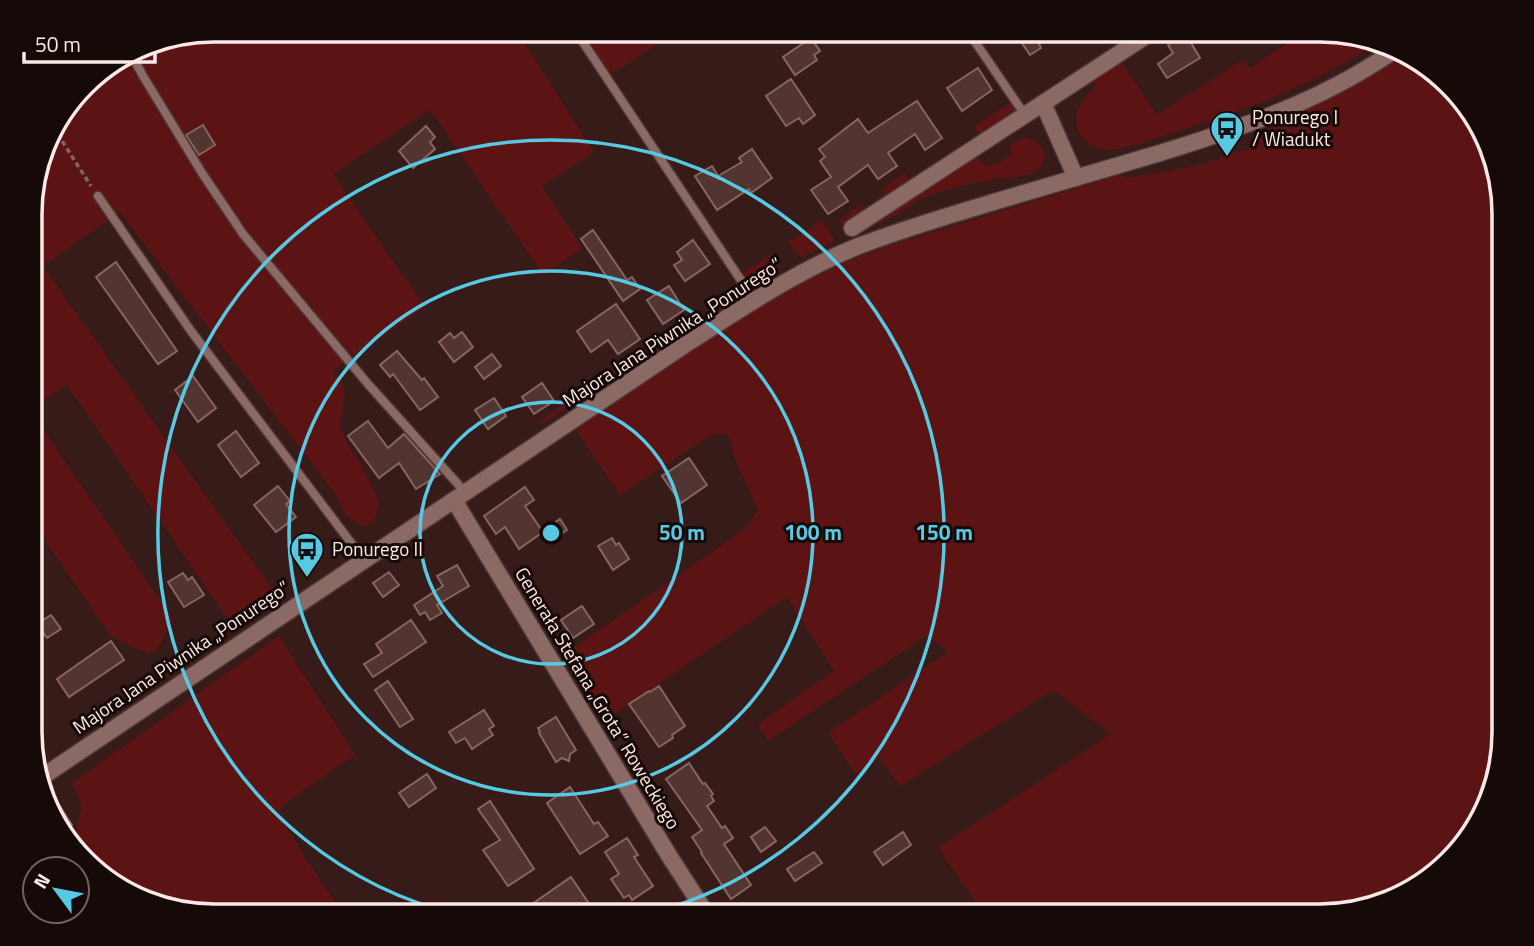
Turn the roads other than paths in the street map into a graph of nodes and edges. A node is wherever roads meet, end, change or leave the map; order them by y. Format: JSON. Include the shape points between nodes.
{"nodes":[{"id":1,"x":583,"y":42,"type":"edge"},
{"id":2,"x":975,"y":42,"type":"edge"},
{"id":3,"x":1137,"y":42,"type":"edge"},
{"id":4,"x":1385,"y":55,"type":"edge"},
{"id":5,"x":135,"y":61,"type":"edge"},
{"id":6,"x":1043,"y":103,"type":"junction"},
{"id":7,"x":1025,"y":115,"type":"junction"},
{"id":8,"x":1076,"y":178,"type":"junction"},
{"id":9,"x":98,"y":196,"type":"road end"},
{"id":10,"x":852,"y":229,"type":"dead end"},
{"id":11,"x":754,"y":300,"type":"junction"},
{"id":12,"x":459,"y":496,"type":"junction"},
{"id":13,"x":364,"y":560,"type":"junction"},
{"id":14,"x":47,"y":773,"type":"edge"},
{"id":15,"x":700,"y":904,"type":"edge"}],
"edges":[{"from":1,"to":11,"type":"lane"},
{"from":2,"to":7,"type":"lane"},
{"from":3,"to":6,"type":"street"},
{"from":4,"to":8,"type":"street","name":"Majora Jana Piwnika „Ponurego”","via":[[1318,95],[1260,120]]},
{"from":5,"to":12,"type":"lane","via":[[243,234]]},
{"from":6,"to":7,"type":"street"},
{"from":6,"to":8,"type":"street"},
{"from":7,"to":10,"type":"street"},
{"from":8,"to":11,"type":"street","name":"Majora Jana Piwnika „Ponurego”","via":[[857,247]]},
{"from":9,"to":13,"type":"lane","via":[[191,331]]},
{"from":11,"to":12,"type":"street","name":"Majora Jana Piwnika „Ponurego”"},
{"from":12,"to":13,"type":"street","name":"Majora Jana Piwnika „Ponurego”"},
{"from":12,"to":15,"type":"street","name":"Generała Stefana „Grota” Roweckiego"},
{"from":13,"to":14,"type":"street","name":"Majora Jana Piwnika „Ponurego”"}]}
